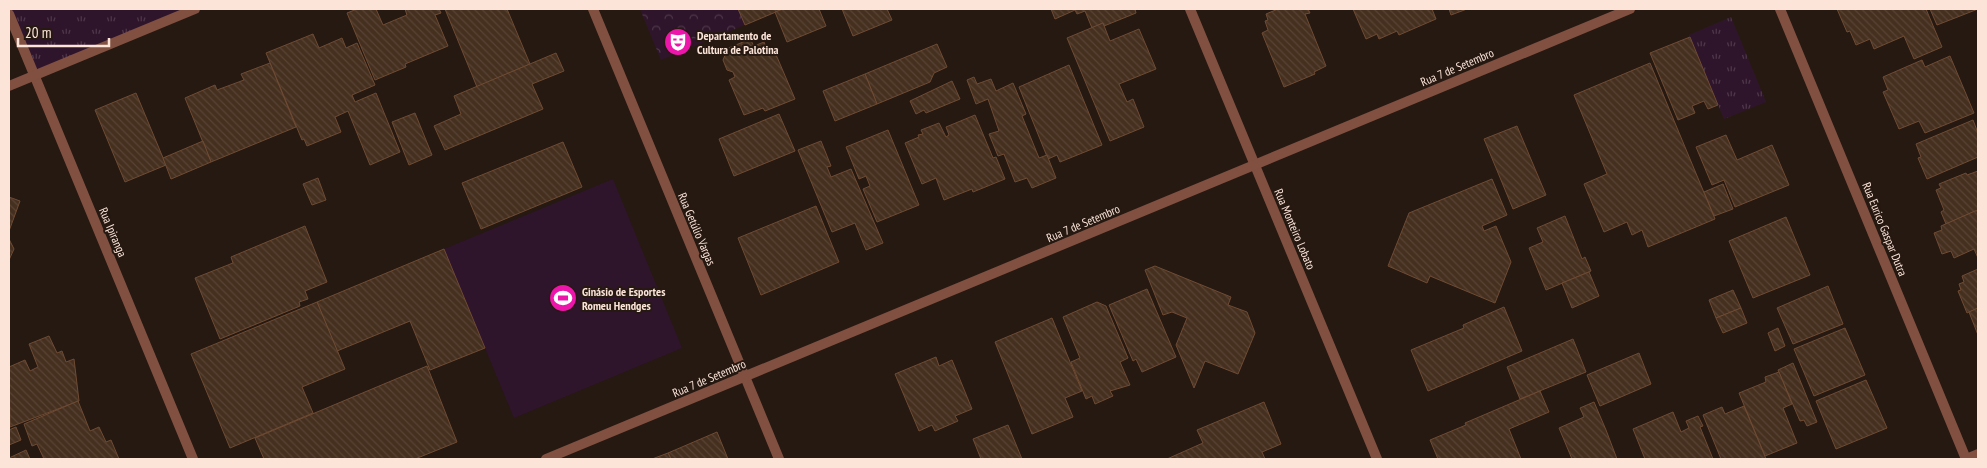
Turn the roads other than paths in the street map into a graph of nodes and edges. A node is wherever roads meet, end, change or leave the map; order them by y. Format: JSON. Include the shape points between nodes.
{"nodes":[{"id":1,"x":195,"y":9,"type":"edge"},
{"id":2,"x":593,"y":9,"type":"edge"},
{"id":3,"x":1190,"y":9,"type":"edge"},
{"id":4,"x":1630,"y":9,"type":"edge"},
{"id":5,"x":1780,"y":9,"type":"edge"},
{"id":6,"x":9,"y":14,"type":"edge"},
{"id":7,"x":34,"y":76,"type":"junction"},
{"id":8,"x":9,"y":86,"type":"edge"},
{"id":9,"x":1255,"y":165,"type":"junction"},
{"id":10,"x":745,"y":377,"type":"junction"},
{"id":11,"x":1978,"y":454,"type":"edge"},
{"id":12,"x":193,"y":459,"type":"edge"},
{"id":13,"x":546,"y":459,"type":"edge"},
{"id":14,"x":779,"y":459,"type":"edge"},
{"id":15,"x":1377,"y":459,"type":"edge"},
{"id":16,"x":1966,"y":459,"type":"edge"}],
"edges":[{"from":1,"to":7,"type":"street"},
{"from":2,"to":10,"type":"street","name":"Rua Getúlio Vargas"},
{"from":3,"to":9,"type":"street","name":"Rua Monteiro Lobato"},
{"from":4,"to":9,"type":"street","name":"Rua 7 de Setembro"},
{"from":5,"to":16,"type":"street","name":"Rua Eurico Gaspar Dutra"},
{"from":6,"to":7,"type":"street","name":"Rua Ipiranga"},
{"from":7,"to":8,"type":"street"},
{"from":7,"to":12,"type":"street","name":"Rua Ipiranga"},
{"from":9,"to":10,"type":"street","name":"Rua 7 de Setembro"},
{"from":9,"to":15,"type":"street","name":"Rua Monteiro Lobato"},
{"from":10,"to":13,"type":"street","name":"Rua 7 de Setembro"},
{"from":10,"to":14,"type":"street","name":"Rua Getúlio Vargas"},
{"from":11,"to":16,"type":"street"}]}
